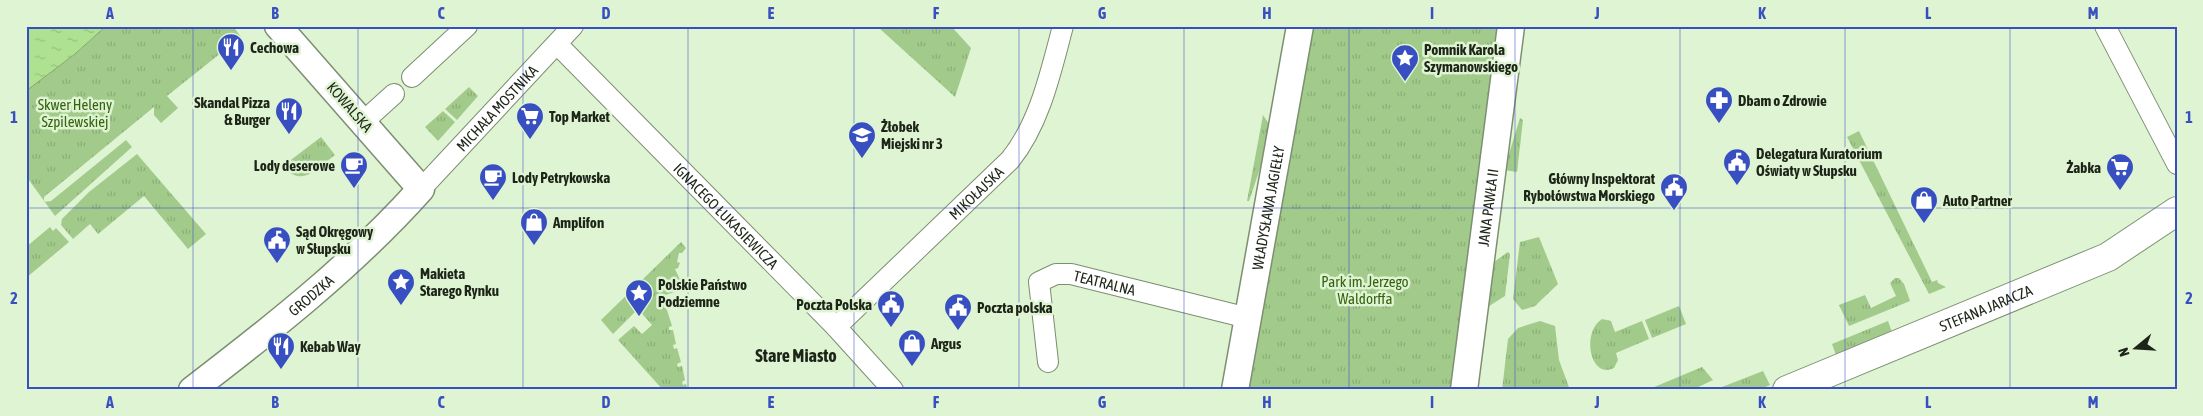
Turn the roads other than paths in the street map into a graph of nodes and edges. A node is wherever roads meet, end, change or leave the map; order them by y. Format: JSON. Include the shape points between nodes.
{"nodes":[{"id":1,"x":278,"y":26,"type":"edge"},
{"id":2,"x":466,"y":26,"type":"edge"},
{"id":3,"x":573,"y":26,"type":"edge"},
{"id":4,"x":1064,"y":26,"type":"edge"},
{"id":5,"x":1300,"y":26,"type":"edge"},
{"id":6,"x":1511,"y":26,"type":"edge"},
{"id":7,"x":2105,"y":26,"type":"edge"},
{"id":8,"x":558,"y":44,"type":"junction"},
{"id":9,"x":412,"y":76,"type":"dead end"},
{"id":10,"x":394,"y":94,"type":"dead end"},
{"id":11,"x":363,"y":122,"type":"junction"},
{"id":12,"x":2177,"y":164,"type":"edge"},
{"id":13,"x":421,"y":189,"type":"junction"},
{"id":14,"x":2177,"y":211,"type":"edge"},
{"id":15,"x":1248,"y":318,"type":"junction"},
{"id":16,"x":836,"y":327,"type":"junction"},
{"id":17,"x":1048,"y":362,"type":"dead end"},
{"id":18,"x":192,"y":390,"type":"edge"},
{"id":19,"x":893,"y":390,"type":"edge"},
{"id":20,"x":1235,"y":390,"type":"edge"},
{"id":21,"x":1464,"y":390,"type":"edge"},
{"id":22,"x":1786,"y":390,"type":"edge"}],
"edges":[{"from":1,"to":11,"type":"street","name":"KOWALSKA"},
{"from":2,"to":9,"type":"street"},
{"from":3,"to":8,"type":"street","name":"MICHAŁA MOSTNIKA"},
{"from":4,"to":16,"type":"street","name":"MIKOŁAJSKA","via":[[1036,116],[1021,146]]},
{"from":5,"to":15,"type":"street","name":"WŁADYSŁAWA JAGIEŁŁY"},
{"from":6,"to":21,"type":"street","name":"JANA PAWŁA II"},
{"from":7,"to":12,"type":"street"},
{"from":8,"to":13,"type":"street","name":"MICHAŁA MOSTNIKA"},
{"from":8,"to":16,"type":"street","name":"IGNACEGO ŁUKASIEWICZA"},
{"from":10,"to":11,"type":"street"},
{"from":11,"to":13,"type":"street","name":"KOWALSKA"},
{"from":13,"to":18,"type":"street","name":"GRODZKA","via":[[388,225],[305,301]]},
{"from":14,"to":22,"type":"main road","name":"STEFANA JARACZA","via":[[2108,257]]},
{"from":15,"to":17,"type":"street","name":"TEATRALNA","via":[[1071,274],[1056,274],[1039,282]]},
{"from":15,"to":20,"type":"street","name":"WŁADYSŁAWA JAGIEŁŁY"},
{"from":16,"to":19,"type":"street","name":"IGNACEGO ŁUKASIEWICZA"}]}
